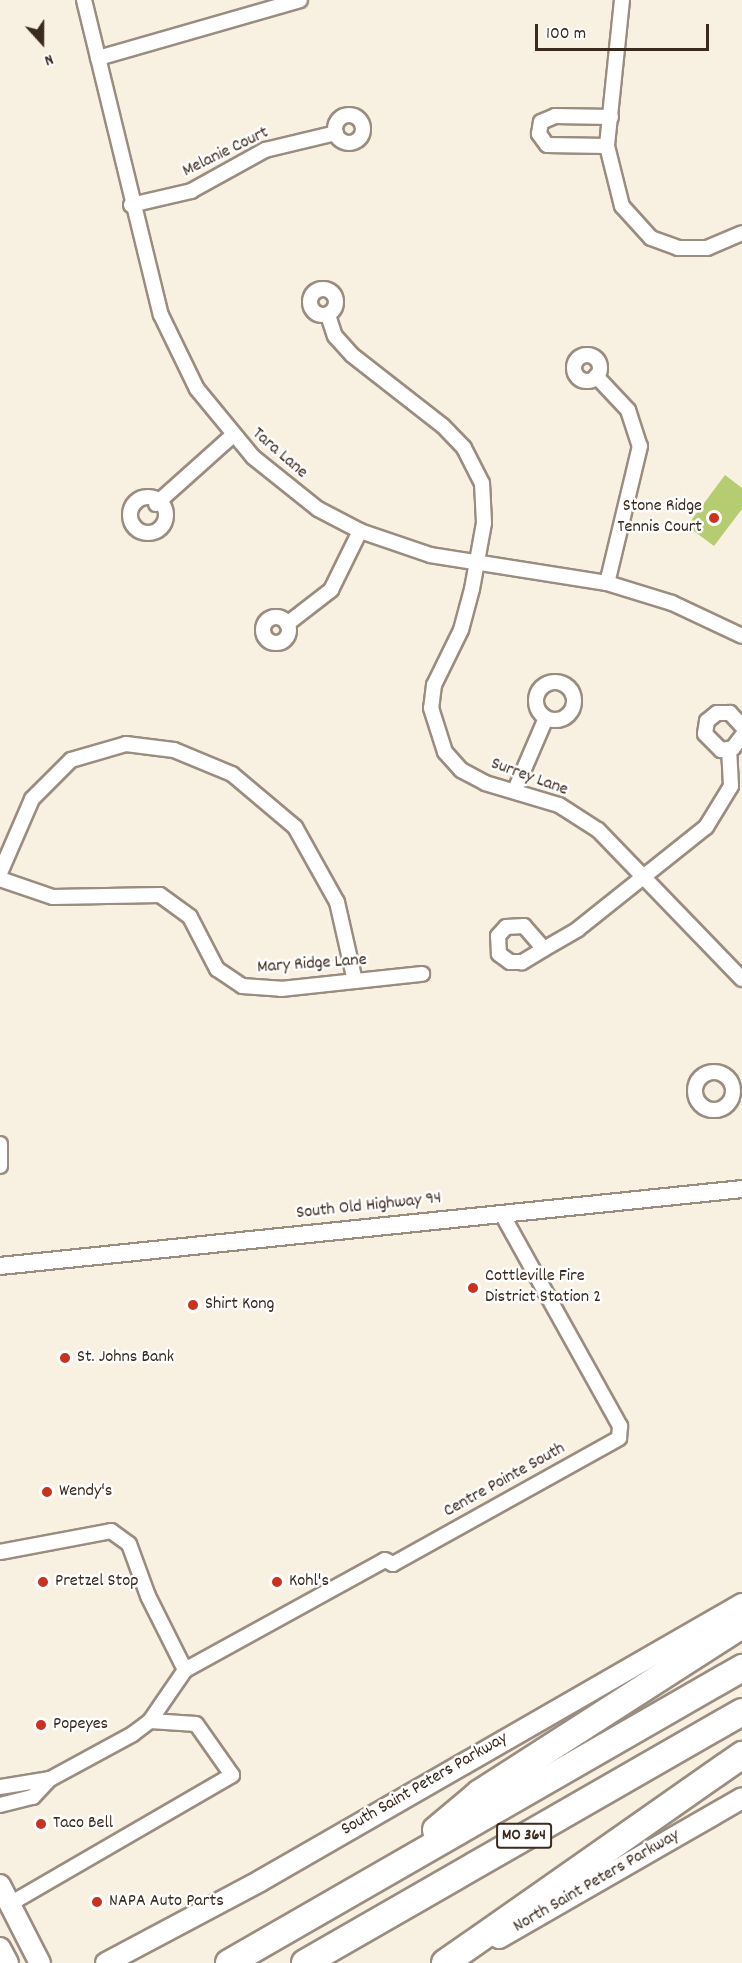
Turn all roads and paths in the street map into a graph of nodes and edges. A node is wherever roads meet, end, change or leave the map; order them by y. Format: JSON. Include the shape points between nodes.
{"nodes":[{"id":1,"x":84,"y":0,"type":"edge"},
{"id":2,"x":300,"y":0,"type":"edge"},
{"id":3,"x":622,"y":0,"type":"edge"},
{"id":4,"x":98,"y":58,"type":"junction"},
{"id":5,"x":611,"y":117,"type":"junction"},
{"id":6,"x":336,"y":133,"type":"dead end"},
{"id":7,"x":607,"y":146,"type":"junction"},
{"id":8,"x":131,"y":205,"type":"junction"},
{"id":9,"x":742,"y":233,"type":"edge"},
{"id":10,"x":327,"y":315,"type":"dead end"},
{"id":11,"x":597,"y":376,"type":"dead end"},
{"id":12,"x":232,"y":436,"type":"junction"},
{"id":13,"x":156,"y":504,"type":"dead end"},
{"id":14,"x":360,"y":531,"type":"junction"},
{"id":15,"x":477,"y":562,"type":"junction"},
{"id":16,"x":607,"y":583,"type":"junction"},
{"id":17,"x":287,"y":624,"type":"dead end"},
{"id":18,"x":742,"y":636,"type":"edge"},
{"id":19,"x":546,"y":718,"type":"dead end"},
{"id":20,"x":742,"y":726,"type":"edge"},
{"id":21,"x":742,"y":736,"type":"edge"},
{"id":22,"x":729,"y":749,"type":"junction"},
{"id":23,"x":515,"y":790,"type":"junction"},
{"id":24,"x":642,"y":872,"type":"junction"},
{"id":25,"x":0,"y":873,"type":"edge"},
{"id":26,"x":0,"y":879,"type":"edge"},
{"id":27,"x":544,"y":949,"type":"dead end"},
{"id":28,"x":422,"y":974,"type":"dead end"},
{"id":29,"x":742,"y":979,"type":"edge"},
{"id":30,"x":355,"y":981,"type":"junction"},
{"id":31,"x":0,"y":1144,"type":"edge"},
{"id":32,"x":0,"y":1166,"type":"edge"},
{"id":33,"x":742,"y":1189,"type":"edge"},
{"id":34,"x":502,"y":1214,"type":"junction"},
{"id":35,"x":0,"y":1266,"type":"edge"},
{"id":36,"x":0,"y":1552,"type":"edge"},
{"id":37,"x":742,"y":1604,"type":"edge"},
{"id":38,"x":742,"y":1625,"type":"edge"},
{"id":39,"x":742,"y":1668,"type":"edge"},
{"id":40,"x":185,"y":1670,"type":"junction"},
{"id":41,"x":742,"y":1712,"type":"edge"},
{"id":42,"x":150,"y":1721,"type":"junction"},
{"id":43,"x":742,"y":1755,"type":"edge"},
{"id":44,"x":50,"y":1779,"type":"junction"},
{"id":45,"x":0,"y":1787,"type":"edge"},
{"id":46,"x":742,"y":1798,"type":"edge"},
{"id":47,"x":0,"y":1805,"type":"edge"},
{"id":48,"x":378,"y":1877,"type":"junction"},
{"id":49,"x":0,"y":1885,"type":"edge"},
{"id":50,"x":8,"y":1905,"type":"junction"},
{"id":51,"x":0,"y":1948,"type":"edge"},
{"id":52,"x":8,"y":1963,"type":"edge"},
{"id":53,"x":40,"y":1963,"type":"edge"},
{"id":54,"x":106,"y":1963,"type":"edge"},
{"id":55,"x":229,"y":1963,"type":"edge"},
{"id":56,"x":305,"y":1963,"type":"edge"},
{"id":57,"x":446,"y":1963,"type":"edge"},
{"id":58,"x":451,"y":1963,"type":"edge"}],
"edges":[{"from":1,"to":4,"type":"street","name":"Tara Lane"},
{"from":2,"to":4,"type":"street"},
{"from":3,"to":5,"type":"street"},
{"from":4,"to":8,"type":"street","name":"Tara Lane"},
{"from":5,"to":7,"type":"street"},
{"from":5,"to":7,"type":"street","via":[[555,116],[541,122],[539,134],[547,145]]},
{"from":6,"to":8,"type":"street","name":"Melanie Court","via":[[265,150],[191,191]]},
{"from":7,"to":9,"type":"street","via":[[622,206],[651,238],[696,249]]},
{"from":8,"to":12,"type":"street","name":"Tara Lane","via":[[174,348]]},
{"from":10,"to":15,"type":"street","name":"Surrey Lane","via":[[335,336],[352,355],[428,411],[477,469],[485,498]]},
{"from":11,"to":16,"type":"street","via":[[628,410],[640,446]]},
{"from":12,"to":13,"type":"street"},
{"from":12,"to":14,"type":"street","name":"Tara Lane","via":[[288,488]]},
{"from":14,"to":15,"type":"street","name":"Tara Lane","via":[[430,555]]},
{"from":14,"to":17,"type":"street","via":[[330,590]]},
{"from":15,"to":16,"type":"street","name":"Tara Lane"},
{"from":15,"to":23,"type":"street","name":"Surrey Lane","via":[[461,630],[434,685],[431,708],[436,733],[461,770]]},
{"from":16,"to":18,"type":"street","name":"Tara Lane","via":[[672,603]]},
{"from":19,"to":23,"type":"street"},
{"from":20,"to":22,"type":"street","via":[[723,712],[707,721],[710,745]]},
{"from":21,"to":22,"type":"street"},
{"from":22,"to":24,"type":"street","via":[[731,786],[722,808],[706,827]]},
{"from":23,"to":24,"type":"street","name":"Surrey Lane","via":[[558,805],[598,830]]},
{"from":24,"to":27,"type":"street","via":[[578,929]]},
{"from":24,"to":29,"type":"street","name":"Surrey Lane"},
{"from":25,"to":30,"type":"street","via":[[32,799],[71,760],[126,744],[174,750],[232,774],[295,827],[337,902]]},
{"from":26,"to":30,"type":"street","name":"Mary Ridge Lane","via":[[53,897],[160,895],[190,917],[217,969],[243,986],[260,990]]},
{"from":28,"to":30,"type":"street","name":"Mary Ridge Lane"},
{"from":31,"to":32,"type":"street"},
{"from":33,"to":34,"type":"street","name":"South Old Highway 94"},
{"from":34,"to":35,"type":"street","name":"South Old Highway 94"},
{"from":34,"to":40,"type":"street","name":"Centre Pointe South","via":[[620,1426],[618,1438],[393,1564],[385,1560]]},
{"from":36,"to":40,"type":"street","via":[[111,1531],[129,1544],[148,1596]]},
{"from":37,"to":54,"type":"main road","name":"South Saint Peters Parkway","via":[[196,1917]]},
{"from":38,"to":48,"type":"highway","via":[[480,1793]]},
{"from":39,"to":48,"type":"highway","number":"MO 364"},
{"from":40,"to":42,"type":"street","name":"Centre Pointe South"},
{"from":41,"to":56,"type":"highway","number":"MO 364"},
{"from":42,"to":44,"type":"street","name":"Centre Pointe South"},
{"from":42,"to":50,"type":"street","via":[[196,1724],[231,1775]]},
{"from":43,"to":57,"type":"highway"},
{"from":44,"to":45,"type":"street","name":"Centre Pointe South"},
{"from":44,"to":47,"type":"street","name":"Centre Pointe South","via":[[33,1797]]},
{"from":46,"to":58,"type":"main road","name":"North Saint Peters Parkway"},
{"from":48,"to":55,"type":"highway","number":"MO 364"},
{"from":49,"to":50,"type":"main road"},
{"from":50,"to":53,"type":"main road"},
{"from":51,"to":52,"type":"main road"}]}
